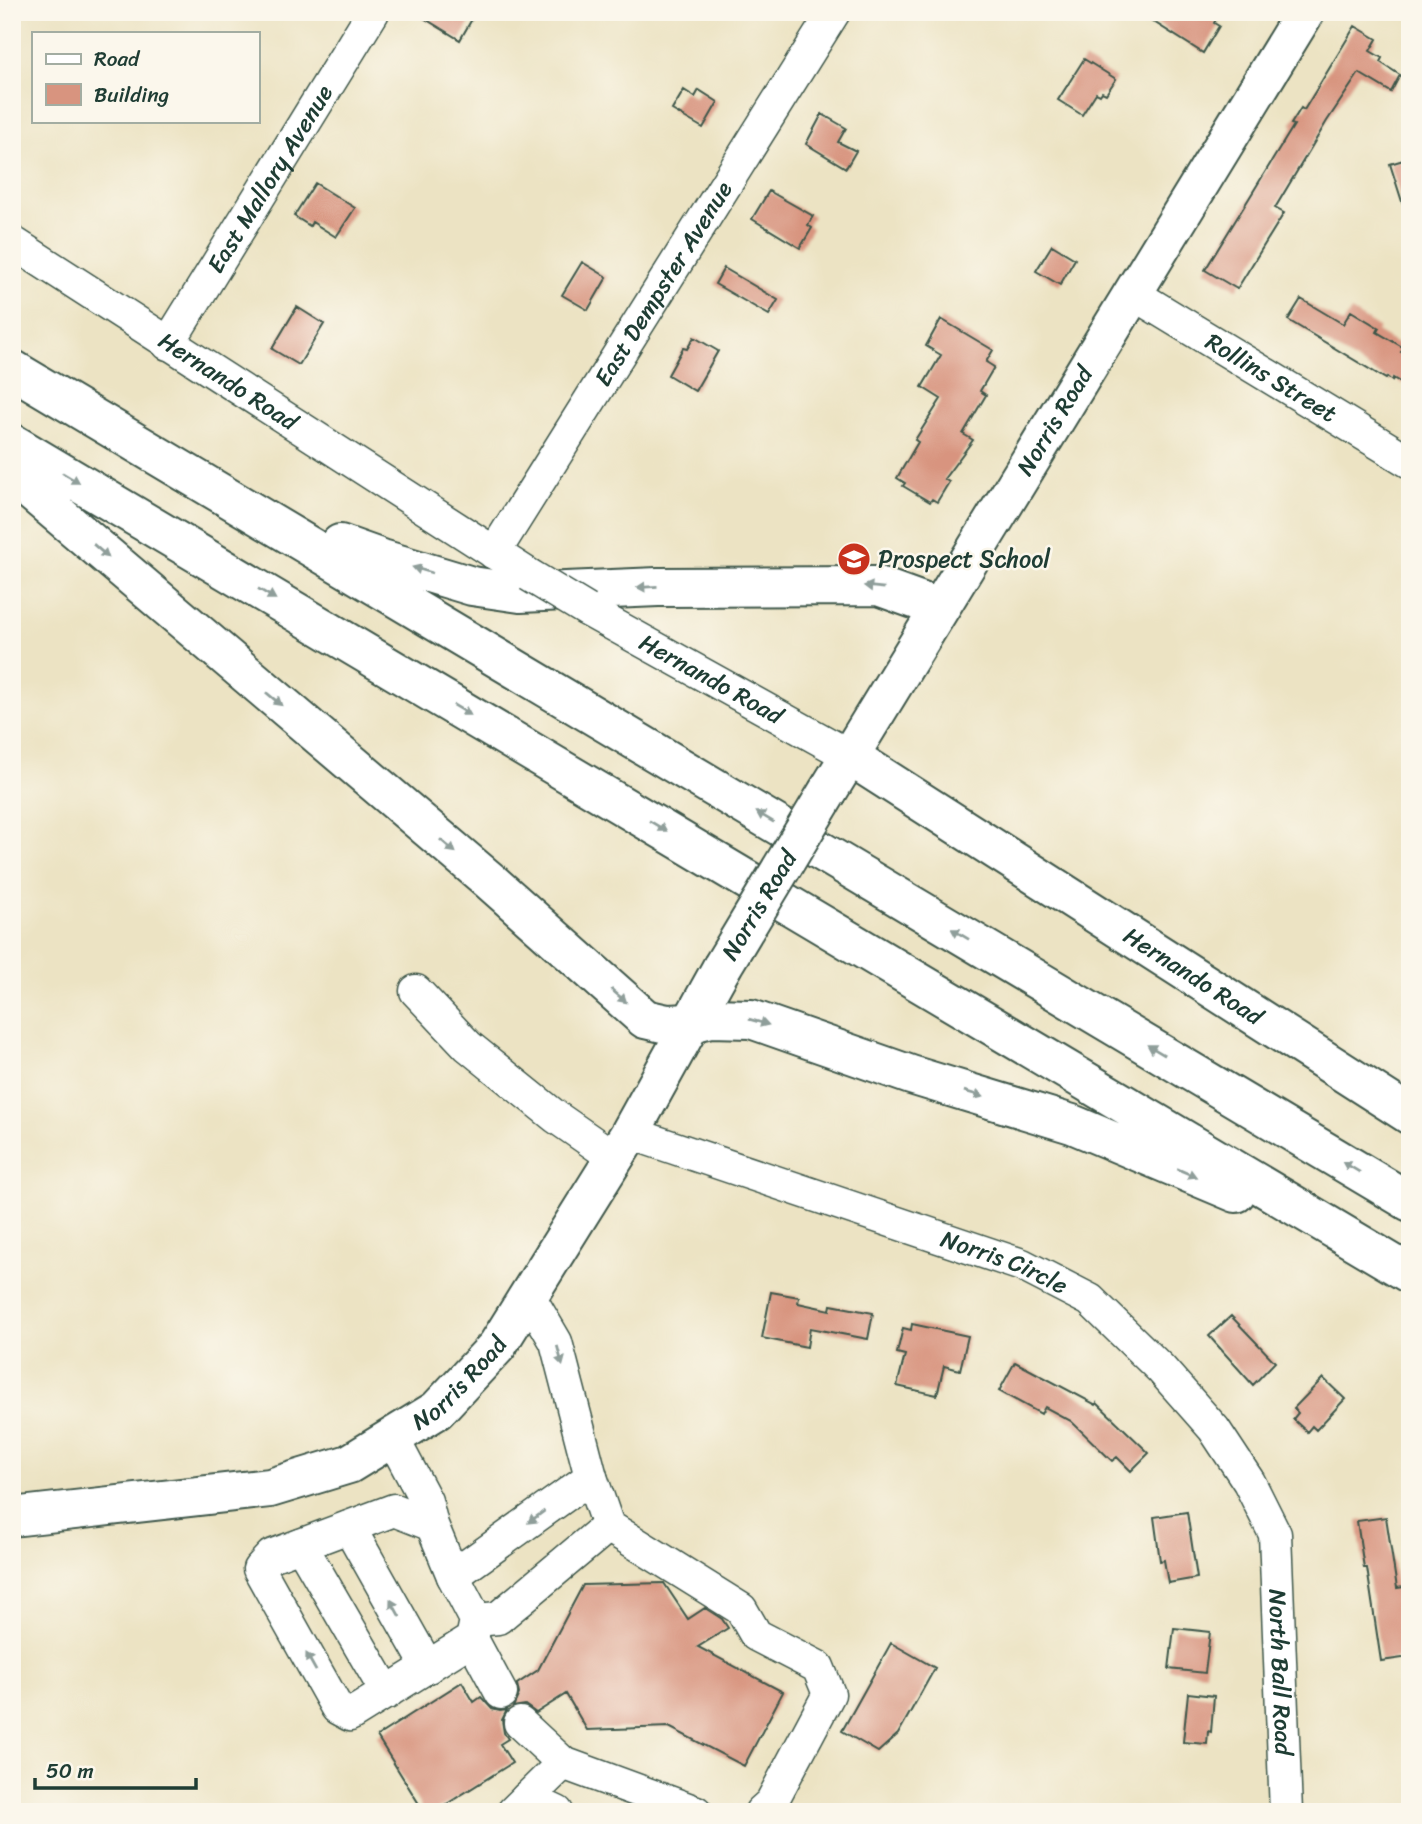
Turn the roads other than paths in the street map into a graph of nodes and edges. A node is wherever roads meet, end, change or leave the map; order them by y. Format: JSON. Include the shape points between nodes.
{"nodes":[{"id":1,"x":373,"y":12,"type":"edge"},
{"id":2,"x":834,"y":12,"type":"edge"},
{"id":3,"x":1304,"y":12,"type":"edge"},
{"id":4,"x":12,"y":242,"type":"edge"},
{"id":5,"x":1132,"y":293,"type":"junction"},
{"id":6,"x":168,"y":344,"type":"junction"},
{"id":7,"x":12,"y":369,"type":"edge"},
{"id":8,"x":12,"y":443,"type":"edge"},
{"id":9,"x":1410,"y":462,"type":"edge"},
{"id":10,"x":12,"y":475,"type":"edge"},
{"id":11,"x":255,"y":513,"type":"junction"},
{"id":12,"x":494,"y":553,"type":"junction"},
{"id":13,"x":939,"y":608,"type":"junction"},
{"id":14,"x":848,"y":755,"type":"junction"},
{"id":15,"x":416,"y":991,"type":"dead end"},
{"id":16,"x":691,"y":1023,"type":"junction"},
{"id":17,"x":1410,"y":1115,"type":"edge"},
{"id":18,"x":622,"y":1146,"type":"junction"},
{"id":19,"x":1410,"y":1202,"type":"edge"},
{"id":20,"x":1338,"y":1231,"type":"junction"},
{"id":21,"x":1410,"y":1274,"type":"edge"},
{"id":22,"x":529,"y":1296,"type":"junction"},
{"id":23,"x":392,"y":1437,"type":"junction"},
{"id":24,"x":591,"y":1477,"type":"junction"},
{"id":25,"x":12,"y":1517,"type":"edge"},
{"id":26,"x":432,"y":1525,"type":"junction"},
{"id":27,"x":608,"y":1526,"type":"junction"},
{"id":28,"x":349,"y":1527,"type":"junction"},
{"id":29,"x":1275,"y":1534,"type":"joint"},
{"id":30,"x":301,"y":1545,"type":"junction"},
{"id":31,"x":453,"y":1576,"type":"junction"},
{"id":32,"x":474,"y":1630,"type":"junction"},
{"id":33,"x":428,"y":1667,"type":"junction"},
{"id":34,"x":387,"y":1693,"type":"junction"},
{"id":35,"x":501,"y":1693,"type":"dead end"},
{"id":36,"x":520,"y":1723,"type":"dead end"},
{"id":37,"x":563,"y":1763,"type":"junction"},
{"id":38,"x":520,"y":1805,"type":"edge"},
{"id":39,"x":557,"y":1812,"type":"edge"},
{"id":40,"x":696,"y":1812,"type":"edge"},
{"id":41,"x":761,"y":1812,"type":"edge"},
{"id":42,"x":1286,"y":1812,"type":"edge"}],
"edges":[{"from":1,"to":6,"type":"street","name":"East Mallory Avenue"},
{"from":2,"to":12,"type":"street","name":"East Dempster Avenue"},
{"from":3,"to":5,"type":"main road","name":"Norris Road"},
{"from":4,"to":6,"type":"street","name":"Hernando Road"},
{"from":5,"to":9,"type":"street","name":"Rollins Street"},
{"from":5,"to":13,"type":"main road","name":"Norris Road"},
{"from":6,"to":12,"type":"street","name":"Hernando Road"},
{"from":7,"to":11,"type":"main road"},
{"from":8,"to":20,"type":"main road","one_way":true},
{"from":10,"to":16,"type":"main road","one_way":true,"via":[[645,1018],[667,1024]]},
{"from":13,"to":11,"type":"main road","one_way":true,"via":[[878,586],[520,593],[472,586],[382,559]]},
{"from":19,"to":11,"type":"main road","one_way":true},
{"from":12,"to":14,"type":"street","name":"Hernando Road","bridge":true},
{"from":13,"to":14,"type":"main road","name":"Norris Road"},
{"from":14,"to":16,"type":"main road","name":"Norris Road","bridge":true},
{"from":14,"to":17,"type":"main road","name":"Hernando Road"},
{"from":15,"to":18,"type":"street","name":"Norris Circle","via":[[468,1046],[556,1117]]},
{"from":16,"to":18,"type":"main road","name":"Norris Road"},
{"from":16,"to":20,"type":"main road","one_way":true,"via":[[711,1018],[751,1019],[1072,1124]]},
{"from":18,"to":22,"type":"main road","name":"Norris Road"},
{"from":18,"to":29,"type":"street","name":"Norris Circle","via":[[1022,1265],[1090,1300],[1161,1368],[1214,1429],[1249,1482]]},
{"from":20,"to":21,"type":"main road"},
{"from":22,"to":23,"type":"main road","name":"Norris Road","via":[[497,1346],[437,1410]]},
{"from":22,"to":24,"type":"street","one_way":true,"via":[[556,1342]]},
{"from":23,"to":25,"type":"main road","name":"Norris Road","via":[[349,1464],[270,1488]]},
{"from":23,"to":26,"type":"street","via":[[426,1501]]},
{"from":24,"to":27,"type":"street"},
{"from":24,"to":31,"type":"street","one_way":true},
{"from":26,"to":28,"type":"street","via":[[394,1510]]},
{"from":26,"to":31,"type":"street"},
{"from":27,"to":32,"type":"street","via":[[498,1618]]},
{"from":27,"to":41,"type":"street","via":[[741,1609],[756,1635],[818,1667],[829,1694],[771,1803]]},
{"from":28,"to":30,"type":"street"},
{"from":33,"to":28,"type":"street","one_way":true},
{"from":29,"to":42,"type":"street","name":"North Ball Road"},
{"from":30,"to":34,"type":"street"},
{"from":34,"to":30,"type":"street","one_way":true,"via":[[350,1716],[337,1708],[260,1569],[271,1556]]},
{"from":31,"to":32,"type":"street"},
{"from":32,"to":33,"type":"street"},
{"from":32,"to":35,"type":"street"},
{"from":33,"to":34,"type":"street"},
{"from":36,"to":37,"type":"street"},
{"from":37,"to":38,"type":"street"},
{"from":37,"to":40,"type":"street"},
{"from":38,"to":39,"type":"street"}]}
